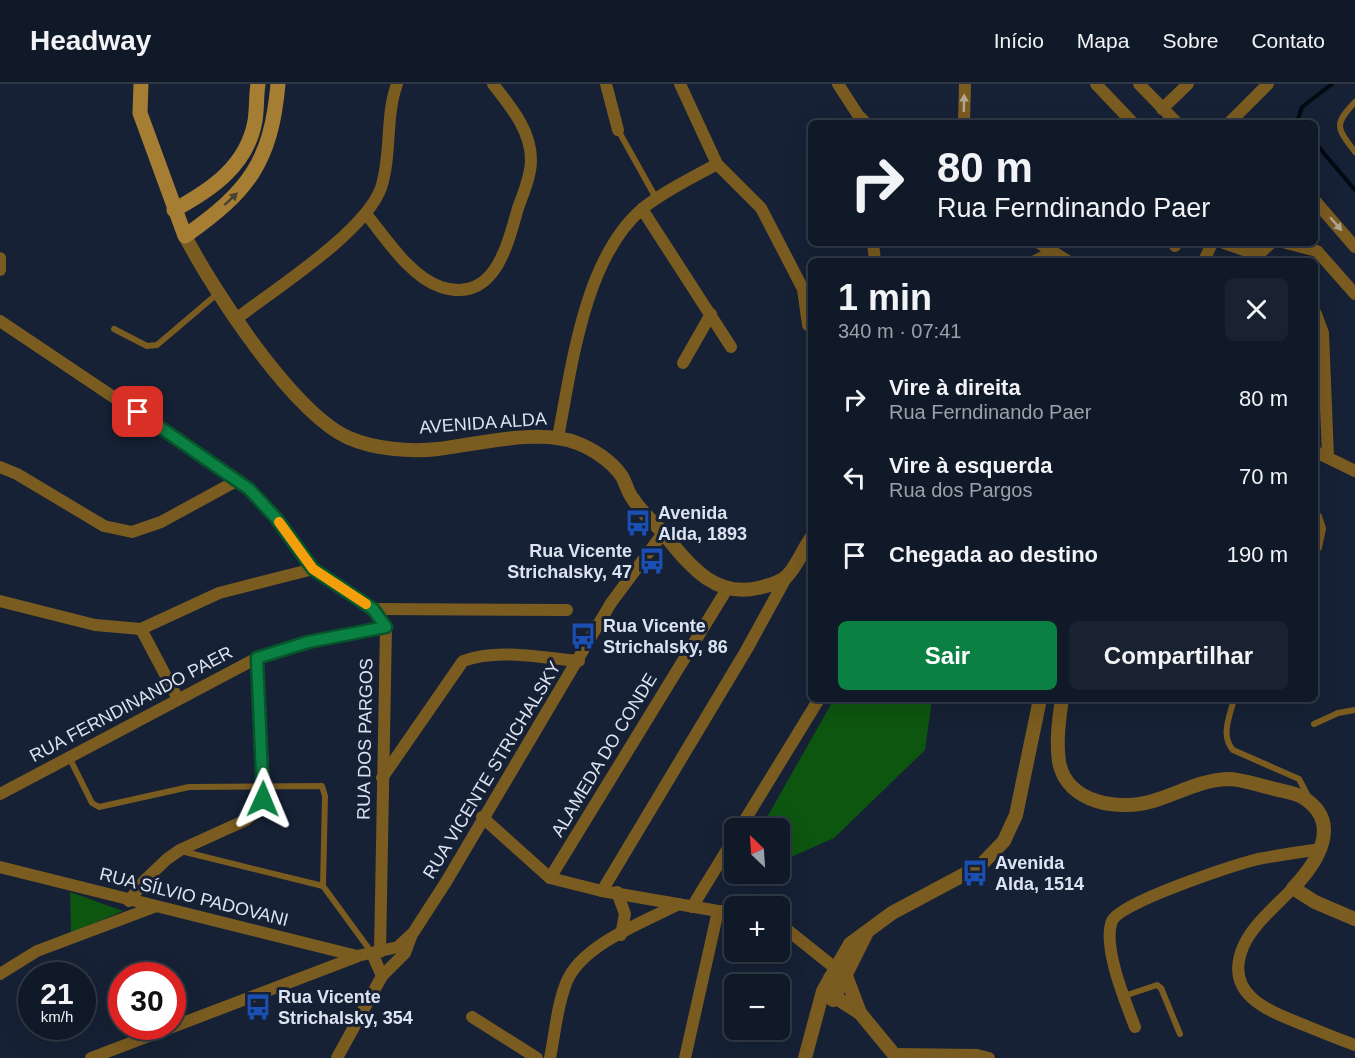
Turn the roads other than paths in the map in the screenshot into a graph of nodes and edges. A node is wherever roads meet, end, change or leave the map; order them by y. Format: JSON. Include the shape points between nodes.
{"nodes":[{"id":1,"x":141,"y":84,"type":"edge"},
{"id":2,"x":258,"y":84,"type":"edge"},
{"id":3,"x":278,"y":84,"type":"edge"},
{"id":4,"x":397,"y":84,"type":"edge"},
{"id":5,"x":493,"y":84,"type":"edge"},
{"id":6,"x":606,"y":84,"type":"edge"},
{"id":7,"x":680,"y":84,"type":"edge"},
{"id":8,"x":838,"y":84,"type":"edge"},
{"id":9,"x":965,"y":84,"type":"edge"},
{"id":10,"x":1096,"y":84,"type":"edge"},
{"id":11,"x":1139,"y":84,"type":"edge"},
{"id":12,"x":1188,"y":84,"type":"edge"},
{"id":13,"x":1268,"y":84,"type":"edge"},
{"id":14,"x":1355,"y":102,"type":"edge"},
{"id":15,"x":1162,"y":109,"type":"junction"},
{"id":16,"x":861,"y":120,"type":"edge"},
{"id":17,"x":964,"y":120,"type":"edge"},
{"id":18,"x":1130,"y":120,"type":"edge"},
{"id":19,"x":1174,"y":120,"type":"edge"},
{"id":20,"x":1231,"y":120,"type":"edge"},
{"id":21,"x":618,"y":130,"type":"joint"},
{"id":22,"x":1355,"y":152,"type":"edge"},
{"id":23,"x":717,"y":164,"type":"junction"},
{"id":24,"x":657,"y":199,"type":"junction"},
{"id":25,"x":1318,"y":204,"type":"edge"},
{"id":26,"x":642,"y":209,"type":"junction"},
{"id":27,"x":174,"y":210,"type":"junction"},
{"id":28,"x":366,"y":214,"type":"junction"},
{"id":29,"x":185,"y":236,"type":"junction"},
{"id":30,"x":1043,"y":246,"type":"edge"},
{"id":31,"x":1232,"y":246,"type":"edge"},
{"id":32,"x":1268,"y":246,"type":"edge"},
{"id":33,"x":1298,"y":246,"type":"edge"},
{"id":34,"x":1355,"y":247,"type":"edge"},
{"id":35,"x":1052,"y":252,"type":"junction"},
{"id":36,"x":0,"y":258,"type":"edge"},
{"id":37,"x":1041,"y":258,"type":"edge"},
{"id":38,"x":1063,"y":258,"type":"edge"},
{"id":39,"x":0,"y":270,"type":"edge"},
{"id":40,"x":807,"y":287,"type":"edge"},
{"id":41,"x":217,"y":294,"type":"junction"},
{"id":42,"x":1355,"y":294,"type":"edge"},
{"id":43,"x":711,"y":314,"type":"junction"},
{"id":44,"x":236,"y":319,"type":"junction"},
{"id":45,"x":1318,"y":319,"type":"edge"},
{"id":46,"x":0,"y":321,"type":"edge"},
{"id":47,"x":808,"y":325,"type":"dead end"},
{"id":48,"x":114,"y":329,"type":"dead end"},
{"id":49,"x":731,"y":346,"type":"dead end"},
{"id":50,"x":683,"y":363,"type":"dead end"},
{"id":51,"x":1320,"y":380,"type":"edge"},
{"id":52,"x":558,"y":437,"type":"junction"},
{"id":53,"x":1318,"y":453,"type":"edge"},
{"id":54,"x":1328,"y":457,"type":"junction"},
{"id":55,"x":0,"y":467,"type":"edge"},
{"id":56,"x":1355,"y":471,"type":"edge"},
{"id":57,"x":238,"y":480,"type":"junction"},
{"id":58,"x":1318,"y":523,"type":"edge"},
{"id":59,"x":663,"y":533,"type":"junction"},
{"id":60,"x":1318,"y":538,"type":"edge"},
{"id":61,"x":808,"y":543,"type":"edge"},
{"id":62,"x":313,"y":569,"type":"junction"},
{"id":63,"x":787,"y":576,"type":"junction"},
{"id":64,"x":727,"y":589,"type":"junction"},
{"id":65,"x":0,"y":601,"type":"edge"},
{"id":66,"x":373,"y":609,"type":"junction"},
{"id":67,"x":567,"y":610,"type":"dead end"},
{"id":68,"x":386,"y":627,"type":"junction"},
{"id":69,"x":141,"y":629,"type":"junction"},
{"id":70,"x":257,"y":658,"type":"junction"},
{"id":71,"x":579,"y":661,"type":"junction"},
{"id":72,"x":178,"y":699,"type":"junction"},
{"id":73,"x":817,"y":702,"type":"edge"},
{"id":74,"x":1039,"y":702,"type":"edge"},
{"id":75,"x":1062,"y":702,"type":"edge"},
{"id":76,"x":1233,"y":702,"type":"edge"},
{"id":77,"x":1355,"y":710,"type":"edge"},
{"id":78,"x":1314,"y":724,"type":"dead end"},
{"id":79,"x":69,"y":757,"type":"junction"},
{"id":80,"x":382,"y":778,"type":"junction"},
{"id":81,"x":264,"y":786,"type":"junction"},
{"id":82,"x":0,"y":794,"type":"edge"},
{"id":83,"x":1311,"y":804,"type":"junction"},
{"id":84,"x":482,"y":818,"type":"junction"},
{"id":85,"x":746,"y":818,"type":"edge"},
{"id":86,"x":1322,"y":849,"type":"junction"},
{"id":87,"x":180,"y":850,"type":"junction"},
{"id":88,"x":724,"y":855,"type":"edge"},
{"id":89,"x":0,"y":867,"type":"edge"},
{"id":90,"x":550,"y":878,"type":"junction"},
{"id":91,"x":323,"y":886,"type":"junction"},
{"id":92,"x":1293,"y":888,"type":"junction"},
{"id":93,"x":602,"y":891,"type":"junction"},
{"id":94,"x":617,"y":892,"type":"junction"},
{"id":95,"x":129,"y":901,"type":"junction"},
{"id":96,"x":679,"y":904,"type":"junction"},
{"id":97,"x":692,"y":906,"type":"junction"},
{"id":98,"x":154,"y":907,"type":"junction"},
{"id":99,"x":718,"y":911,"type":"junction"},
{"id":100,"x":724,"y":911,"type":"edge"},
{"id":101,"x":1355,"y":919,"type":"edge"},
{"id":102,"x":790,"y":931,"type":"edge"},
{"id":103,"x":413,"y":933,"type":"junction"},
{"id":104,"x":621,"y":934,"type":"junction"},
{"id":105,"x":376,"y":953,"type":"junction"},
{"id":106,"x":357,"y":956,"type":"junction"},
{"id":107,"x":0,"y":974,"type":"edge"},
{"id":108,"x":837,"y":974,"type":"junction"},
{"id":109,"x":382,"y":976,"type":"junction"},
{"id":110,"x":1124,"y":996,"type":"junction"},
{"id":111,"x":835,"y":997,"type":"junction"},
{"id":112,"x":860,"y":1013,"type":"junction"},
{"id":113,"x":472,"y":1017,"type":"dead end"},
{"id":114,"x":817,"y":1020,"type":"junction"},
{"id":115,"x":1135,"y":1027,"type":"dead end"},
{"id":116,"x":1180,"y":1034,"type":"dead end"},
{"id":117,"x":1355,"y":1045,"type":"edge"},
{"id":118,"x":896,"y":1056,"type":"edge"},
{"id":119,"x":91,"y":1058,"type":"edge"},
{"id":120,"x":337,"y":1058,"type":"edge"},
{"id":121,"x":537,"y":1058,"type":"edge"},
{"id":122,"x":550,"y":1058,"type":"edge"},
{"id":123,"x":685,"y":1058,"type":"edge"},
{"id":124,"x":804,"y":1058,"type":"edge"},
{"id":125,"x":989,"y":1058,"type":"edge"}],
"edges":[{"from":1,"to":27,"type":"main road","name":"AVENIDA ALDA","via":[[140,113]]},
{"from":2,"to":27,"type":"main road","via":[[255,121],[233,169],[206,193]]},
{"from":29,"to":3,"type":"main road","one_way":true,"via":[[253,175],[266,149]]},
{"from":4,"to":28,"type":"street","via":[[391,104],[388,160],[380,189]]},
{"from":5,"to":28,"type":"street","via":[[524,130],[531,161],[506,249],[495,271],[478,285],[460,291],[438,286],[416,271]]},
{"from":6,"to":21,"type":"street"},
{"from":7,"to":23,"type":"street"},
{"from":8,"to":16,"type":"street"},
{"from":17,"to":9,"type":"street","one_way":true},
{"from":10,"to":18,"type":"street"},
{"from":11,"to":15,"type":"street"},
{"from":12,"to":15,"type":"street"},
{"from":13,"to":20,"type":"street"},
{"from":14,"to":22,"type":"lane","via":[[1339,120],[1339,130]]},
{"from":15,"to":19,"type":"street"},
{"from":21,"to":24,"type":"lane"},
{"from":23,"to":24,"type":"street"},
{"from":23,"to":40,"type":"street","via":[[761,208]]},
{"from":24,"to":26,"type":"street"},
{"from":25,"to":34,"type":"street","one_way":true},
{"from":26,"to":43,"type":"street"},
{"from":26,"to":52,"type":"street","via":[[609,254],[585,309]]},
{"from":27,"to":29,"type":"main road","name":"AVENIDA ALDA"},
{"from":28,"to":44,"type":"street"},
{"from":29,"to":41,"type":"street","name":"AVENIDA ALDA"},
{"from":30,"to":35,"type":"street"},
{"from":31,"to":32,"type":"street","via":[[1258,255]]},
{"from":33,"to":42,"type":"street","via":[[1317,251]]},
{"from":35,"to":37,"type":"street"},
{"from":35,"to":38,"type":"street"},
{"from":36,"to":39,"type":"street"},
{"from":40,"to":47,"type":"street"},
{"from":41,"to":44,"type":"street","name":"AVENIDA ALDA"},
{"from":41,"to":48,"type":"lane","via":[[157,345],[147,346]]},
{"from":43,"to":49,"type":"street"},
{"from":43,"to":50,"type":"street"},
{"from":44,"to":52,"type":"street","name":"AVENIDA ALDA","via":[[317,417],[335,431],[360,442],[386,448],[433,449]]},
{"from":45,"to":51,"type":"street","via":[[1323,333]]},
{"from":46,"to":57,"type":"street"},
{"from":51,"to":54,"type":"street"},
{"from":52,"to":59,"type":"street","name":"AVENIDA ALDA","via":[[587,447],[610,464],[622,476],[634,501]]},
{"from":53,"to":54,"type":"street"},
{"from":54,"to":56,"type":"street"},
{"from":55,"to":57,"type":"street","via":[[104,526],[132,532],[161,522]]},
{"from":57,"to":62,"type":"street","via":[[263,502]]},
{"from":58,"to":60,"type":"street"},
{"from":59,"to":64,"type":"street","name":"AVENIDA ALDA","via":[[695,570],[712,584]]},
{"from":59,"to":71,"type":"street","name":"RUA VICENTE STRICHALSKY","via":[[611,603]]},
{"from":61,"to":63,"type":"street"},
{"from":62,"to":66,"type":"street"},
{"from":62,"to":69,"type":"street","via":[[219,593]]},
{"from":63,"to":64,"type":"street","via":[[767,586]]},
{"from":63,"to":93,"type":"street"},
{"from":64,"to":90,"type":"street","name":"ALAMEDA DO CONDE"},
{"from":65,"to":69,"type":"street","via":[[95,625]]},
{"from":66,"to":67,"type":"street"},
{"from":66,"to":68,"type":"street"},
{"from":68,"to":70,"type":"street","name":"RUA FERNDINANDO PAER","via":[[308,642]]},
{"from":68,"to":80,"type":"street","name":"RUA DOS PARGOS"},
{"from":69,"to":72,"type":"street"},
{"from":70,"to":72,"type":"street","name":"RUA FERNDINANDO PAER"},
{"from":70,"to":81,"type":"street"},
{"from":71,"to":80,"type":"street","via":[[496,655],[463,661]]},
{"from":71,"to":84,"type":"street","name":"RUA VICENTE STRICHALSKY"},
{"from":72,"to":79,"type":"street","name":"RUA FERNDINANDO PAER"},
{"from":73,"to":85,"type":"street"},
{"from":74,"to":108,"type":"street","via":[[1016,814],[1004,841],[980,866],[891,913],[850,944]]},
{"from":75,"to":83,"type":"street","via":[[1059,764],[1068,782],[1085,796],[1107,805],[1131,806],[1225,779],[1291,793]]},
{"from":76,"to":83,"type":"lane","via":[[1225,734],[1227,743],[1233,750],[1299,779]]},
{"from":77,"to":78,"type":"lane"},
{"from":79,"to":81,"type":"lane","via":[[92,803],[99,807],[189,788]]},
{"from":79,"to":82,"type":"street","name":"RUA FERNDINANDO PAER"},
{"from":80,"to":105,"type":"street","name":"RUA DOS PARGOS"},
{"from":81,"to":87,"type":"street","via":[[263,799],[255,814]]},
{"from":81,"to":91,"type":"lane","via":[[323,787]]},
{"from":83,"to":86,"type":"street","via":[[1323,826]]},
{"from":84,"to":90,"type":"street"},
{"from":84,"to":103,"type":"street","name":"RUA VICENTE STRICHALSKY"},
{"from":86,"to":92,"type":"street"},
{"from":86,"to":110,"type":"street","via":[[1224,868],[1120,913],[1112,920],[1110,939]]},
{"from":87,"to":91,"type":"lane"},
{"from":87,"to":95,"type":"street","via":[[155,869]]},
{"from":88,"to":97,"type":"street"},
{"from":89,"to":95,"type":"street","name":"RUA SÍLVIO PADOVANI"},
{"from":90,"to":93,"type":"street"},
{"from":91,"to":105,"type":"lane"},
{"from":92,"to":101,"type":"street"},
{"from":92,"to":117,"type":"street","via":[[1243,946],[1239,978],[1246,993],[1259,1005]]},
{"from":93,"to":94,"type":"street"},
{"from":94,"to":96,"type":"street"},
{"from":94,"to":104,"type":"street","via":[[625,914]]},
{"from":95,"to":98,"type":"street","name":"RUA SÍLVIO PADOVANI"},
{"from":96,"to":97,"type":"street"},
{"from":96,"to":104,"type":"street"},
{"from":97,"to":99,"type":"street"},
{"from":98,"to":106,"type":"street","name":"RUA SÍLVIO PADOVANI"},
{"from":98,"to":107,"type":"street","via":[[37,951]]},
{"from":99,"to":100,"type":"street"},
{"from":99,"to":123,"type":"street"},
{"from":102,"to":108,"type":"street"},
{"from":103,"to":105,"type":"street","name":"RUA VICENTE STRICHALSKY","via":[[398,946]]},
{"from":103,"to":109,"type":"street","via":[[405,953]]},
{"from":104,"to":122,"type":"street","via":[[578,962],[566,982]]},
{"from":105,"to":106,"type":"street","name":"RUA SÍLVIO PADOVANI"},
{"from":105,"to":109,"type":"street"},
{"from":106,"to":119,"type":"street"},
{"from":108,"to":111,"type":"street"},
{"from":108,"to":112,"type":"street"},
{"from":108,"to":114,"type":"street","via":[[818,1007]]},
{"from":109,"to":120,"type":"street"},
{"from":110,"to":115,"type":"street"},
{"from":110,"to":116,"type":"lane","via":[[1157,985]]},
{"from":111,"to":112,"type":"street"},
{"from":111,"to":114,"type":"street"},
{"from":112,"to":118,"type":"street"},
{"from":113,"to":121,"type":"street"},
{"from":114,"to":124,"type":"street"},
{"from":118,"to":125,"type":"street"}]}
